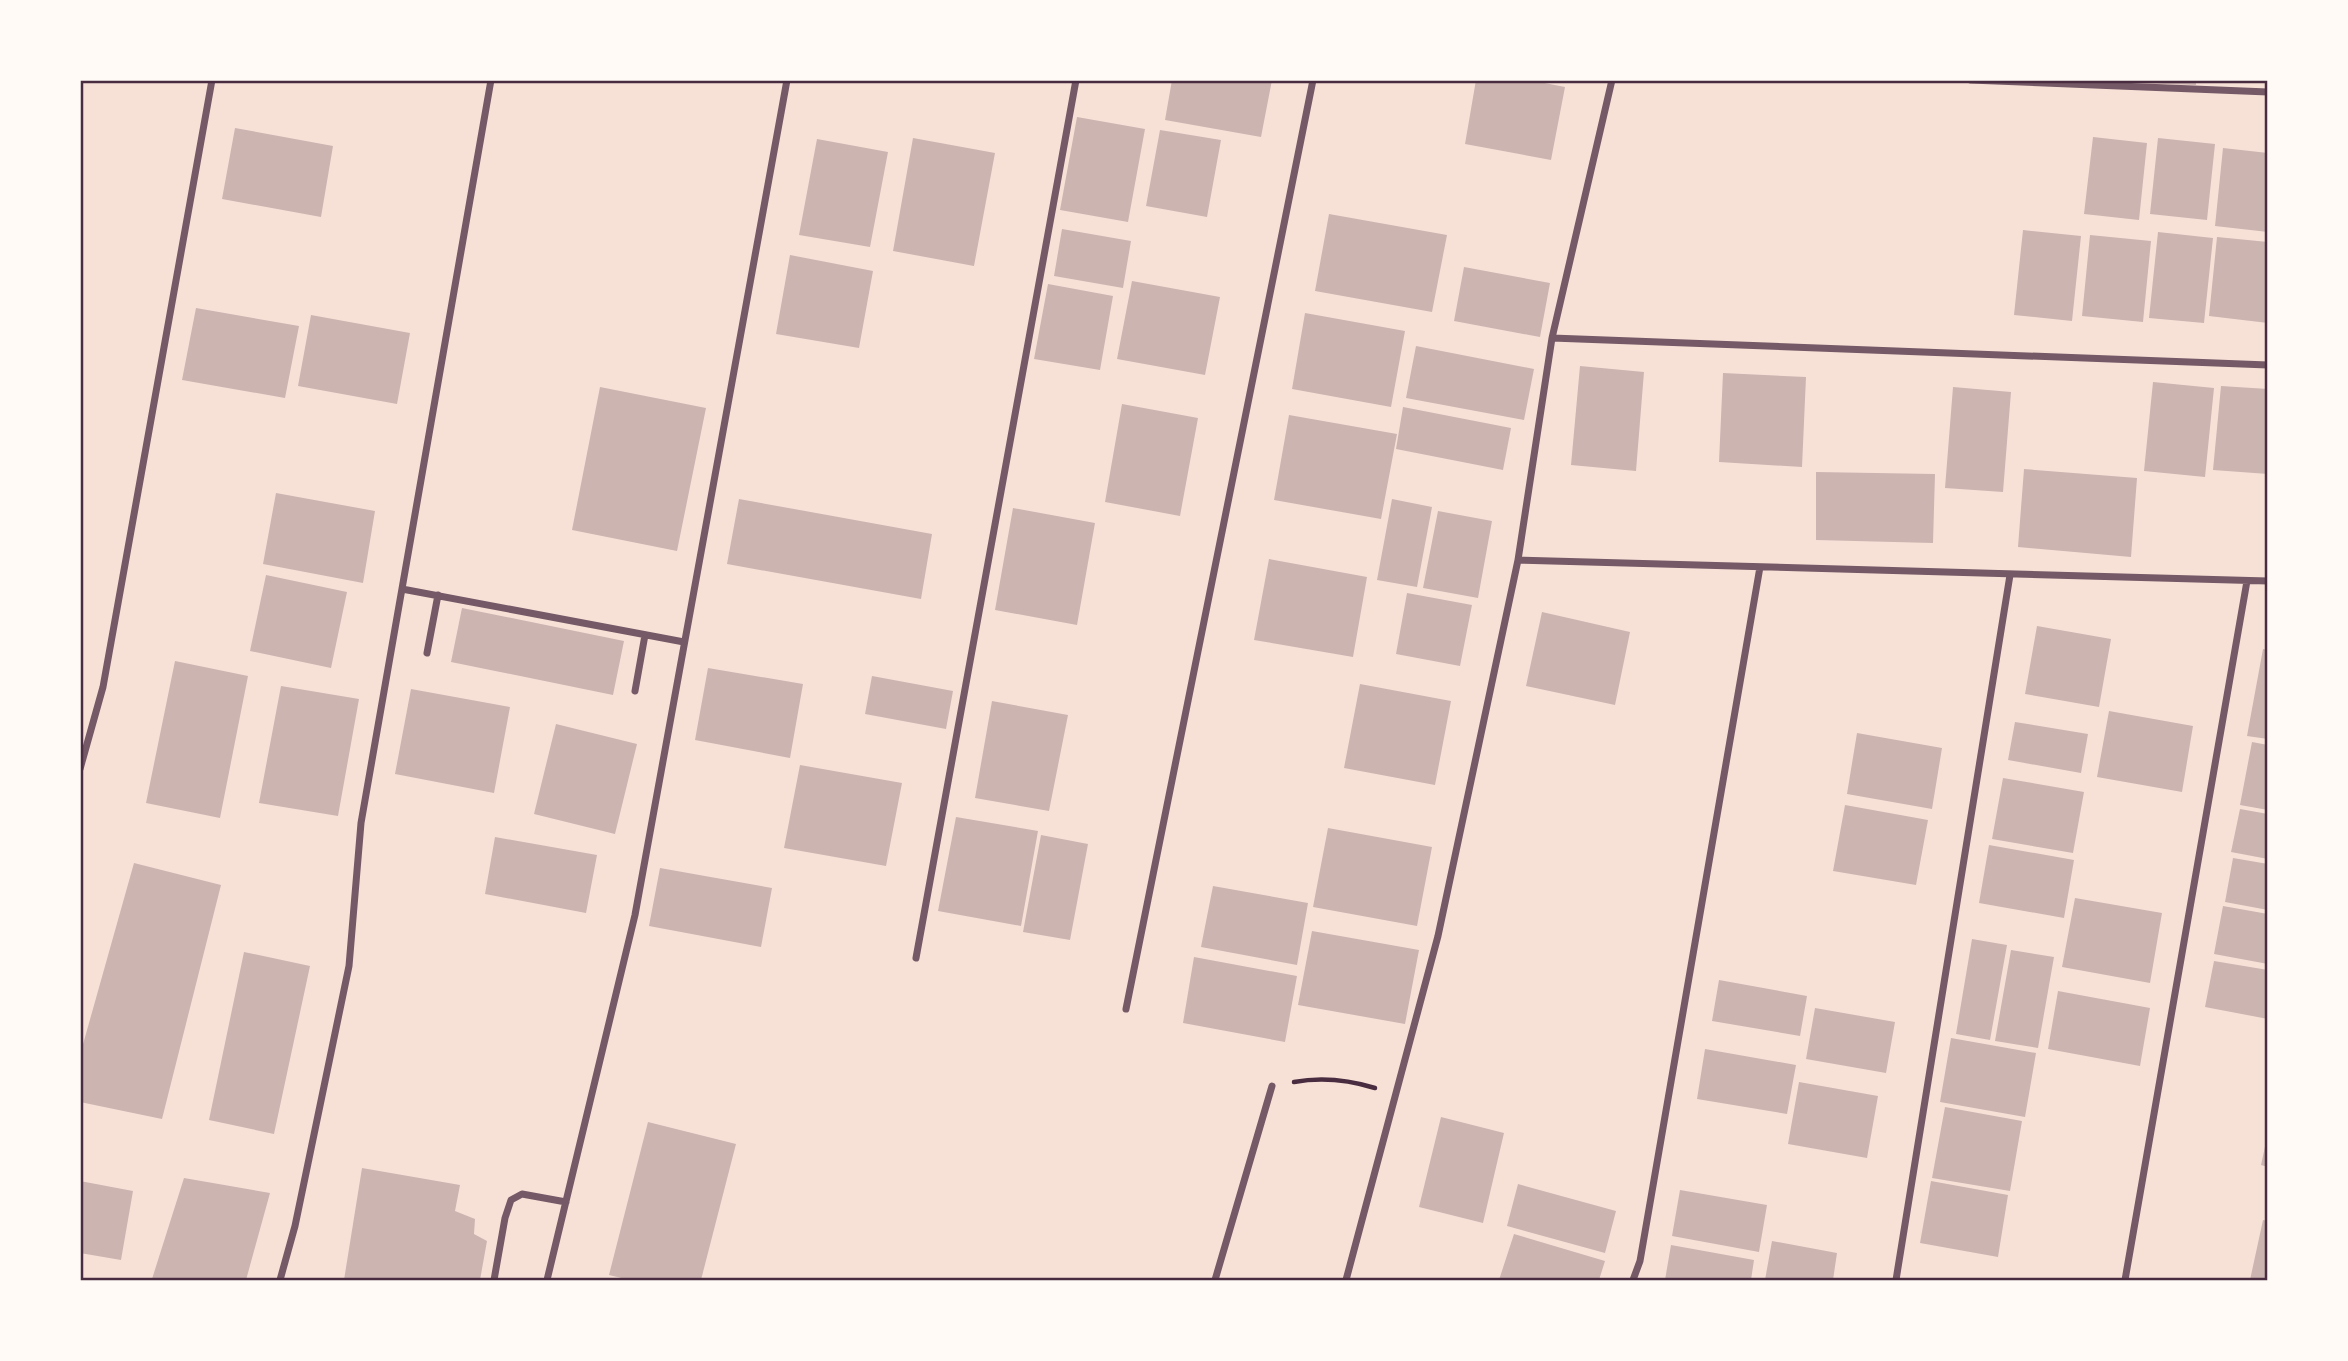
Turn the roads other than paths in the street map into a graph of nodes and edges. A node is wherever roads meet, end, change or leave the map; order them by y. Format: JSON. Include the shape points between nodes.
{"nodes":[{"id":1,"x":212,"y":80,"type":"edge"},
{"id":2,"x":491,"y":80,"type":"edge"},
{"id":3,"x":786,"y":80,"type":"edge"},
{"id":4,"x":1076,"y":80,"type":"edge"},
{"id":5,"x":1313,"y":80,"type":"edge"},
{"id":6,"x":1612,"y":80,"type":"edge"},
{"id":7,"x":1970,"y":80,"type":"edge"},
{"id":8,"x":2267,"y":92,"type":"edge"},
{"id":9,"x":1552,"y":338,"type":"junction"},
{"id":10,"x":2267,"y":365,"type":"edge"},
{"id":11,"x":1518,"y":560,"type":"junction"},
{"id":12,"x":1760,"y":567,"type":"junction"},
{"id":13,"x":2010,"y":575,"type":"junction"},
{"id":14,"x":2247,"y":581,"type":"junction"},
{"id":15,"x":2267,"y":581,"type":"edge"},
{"id":16,"x":402,"y":589,"type":"junction"},
{"id":17,"x":438,"y":595,"type":"junction"},
{"id":18,"x":645,"y":635,"type":"junction"},
{"id":19,"x":684,"y":642,"type":"junction"},
{"id":20,"x":427,"y":653,"type":"dead end"},
{"id":21,"x":635,"y":691,"type":"dead end"},
{"id":22,"x":80,"y":769,"type":"edge"},
{"id":23,"x":916,"y":958,"type":"dead end"},
{"id":24,"x":1126,"y":1009,"type":"dead end"},
{"id":25,"x":1272,"y":1086,"type":"road end"},
{"id":26,"x":566,"y":1202,"type":"junction"},
{"id":27,"x":280,"y":1280,"type":"edge"},
{"id":28,"x":494,"y":1280,"type":"edge"},
{"id":29,"x":547,"y":1280,"type":"edge"},
{"id":30,"x":1216,"y":1280,"type":"edge"},
{"id":31,"x":1346,"y":1280,"type":"edge"},
{"id":32,"x":1633,"y":1280,"type":"edge"},
{"id":33,"x":1896,"y":1280,"type":"edge"},
{"id":34,"x":2125,"y":1280,"type":"edge"}],
"edges":[{"from":1,"to":22,"type":"street","via":[[103,687]]},
{"from":2,"to":16,"type":"street"},
{"from":3,"to":19,"type":"street"},
{"from":4,"to":23,"type":"street"},
{"from":5,"to":24,"type":"street"},
{"from":6,"to":9,"type":"street"},
{"from":7,"to":8,"type":"street"},
{"from":9,"to":10,"type":"street"},
{"from":9,"to":11,"type":"street"},
{"from":11,"to":12,"type":"street"},
{"from":11,"to":31,"type":"street","via":[[1438,936]]},
{"from":12,"to":13,"type":"street"},
{"from":12,"to":32,"type":"street","via":[[1643,1247]]},
{"from":13,"to":14,"type":"street"},
{"from":13,"to":33,"type":"street"},
{"from":14,"to":15,"type":"street"},
{"from":14,"to":34,"type":"street"},
{"from":16,"to":17,"type":"street"},
{"from":16,"to":27,"type":"street","via":[[361,823],[349,966]]},
{"from":17,"to":18,"type":"street"},
{"from":17,"to":20,"type":"street"},
{"from":18,"to":19,"type":"street"},
{"from":18,"to":21,"type":"street"},
{"from":19,"to":26,"type":"street","via":[[635,915]]},
{"from":25,"to":30,"type":"street"},
{"from":26,"to":28,"type":"street","via":[[522,1194],[511,1200]]},
{"from":26,"to":29,"type":"street"}]}
